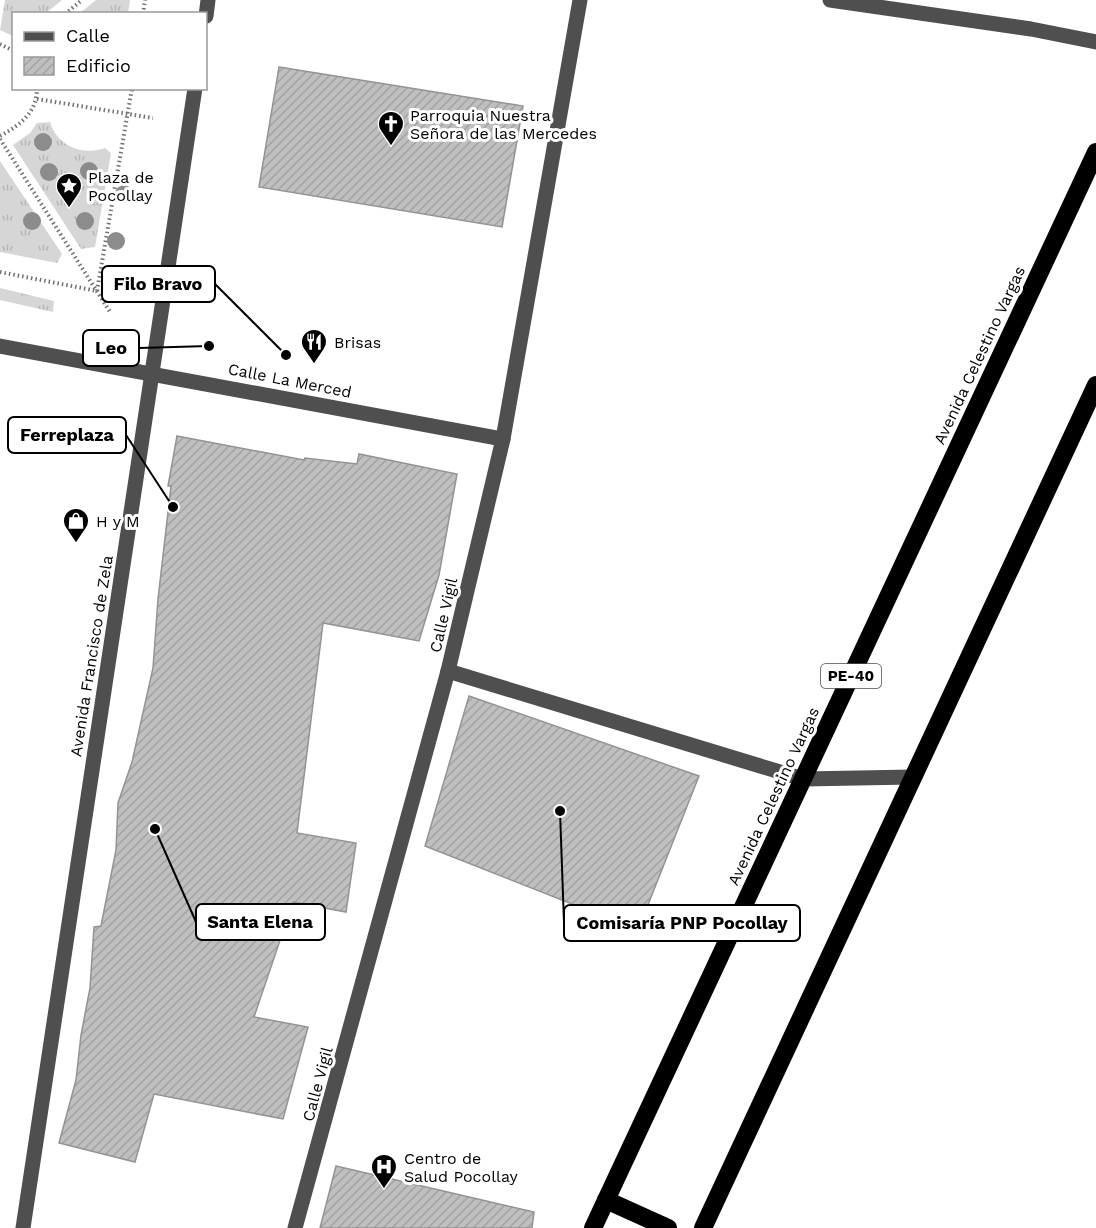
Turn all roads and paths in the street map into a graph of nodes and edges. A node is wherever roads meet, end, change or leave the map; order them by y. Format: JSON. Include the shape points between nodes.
{"nodes":[{"id":1,"x":82,"y":0,"type":"edge"},
{"id":2,"x":580,"y":0,"type":"edge"},
{"id":3,"x":830,"y":0,"type":"edge"},
{"id":4,"x":67,"y":12,"type":"edge"},
{"id":5,"x":1096,"y":42,"type":"edge"},
{"id":6,"x":37,"y":90,"type":"edge"},
{"id":7,"x":132,"y":90,"type":"edge"},
{"id":8,"x":195,"y":90,"type":"edge"},
{"id":9,"x":37,"y":99,"type":"junction"},
{"id":10,"x":129,"y":113,"type":"junction"},
{"id":11,"x":153,"y":118,"type":"dead end"},
{"id":12,"x":0,"y":138,"type":"edge"},
{"id":13,"x":1096,"y":152,"type":"edge"},
{"id":14,"x":0,"y":272,"type":"edge"},
{"id":15,"x":97,"y":291,"type":"junction"},
{"id":16,"x":110,"y":312,"type":"dead end"},
{"id":17,"x":0,"y":346,"type":"edge"},
{"id":18,"x":152,"y":373,"type":"junction"},
{"id":19,"x":1096,"y":385,"type":"edge"},
{"id":20,"x":503,"y":439,"type":"junction"},
{"id":21,"x":448,"y":671,"type":"junction"},
{"id":22,"x":913,"y":777,"type":"junction"},
{"id":23,"x":803,"y":779,"type":"junction"},
{"id":24,"x":606,"y":1200,"type":"junction"},
{"id":25,"x":23,"y":1228,"type":"edge"},
{"id":26,"x":295,"y":1228,"type":"edge"},
{"id":27,"x":593,"y":1228,"type":"edge"},
{"id":28,"x":668,"y":1228,"type":"edge"},
{"id":29,"x":703,"y":1228,"type":"edge"}],
"edges":[{"from":1,"to":4,"type":"path"},
{"from":2,"to":20,"type":"street","name":"Calle Vigil"},
{"from":3,"to":5,"type":"street","via":[[1031,28]]},
{"from":6,"to":9,"type":"path"},
{"from":7,"to":10,"type":"path"},
{"from":8,"to":18,"type":"street","name":"Avenida Francisco de Zela"},
{"from":9,"to":10,"type":"path"},
{"from":9,"to":12,"type":"path","via":[[28,117]]},
{"from":10,"to":11,"type":"path"},
{"from":10,"to":15,"type":"path"},
{"from":12,"to":15,"type":"path"},
{"from":13,"to":23,"type":"highway","name":"Avenida Celestino Vargas","number":"PE-40"},
{"from":14,"to":15,"type":"path"},
{"from":15,"to":16,"type":"path"},
{"from":17,"to":18,"type":"street","name":"Calle La Merced"},
{"from":18,"to":20,"type":"street","name":"Calle La Merced"},
{"from":18,"to":25,"type":"street","name":"Avenida Francisco de Zela"},
{"from":19,"to":22,"type":"highway"},
{"from":20,"to":21,"type":"street","name":"Calle Vigil"},
{"from":21,"to":23,"type":"street"},
{"from":21,"to":26,"type":"street","name":"Calle Vigil"},
{"from":22,"to":23,"type":"street"},
{"from":22,"to":29,"type":"highway"},
{"from":23,"to":24,"type":"highway","name":"Avenida Celestino Vargas","number":"PE-40"},
{"from":24,"to":27,"type":"highway","name":"Avenida Celestino Vargas","number":"PE-40"},
{"from":24,"to":28,"type":"highway"}]}
